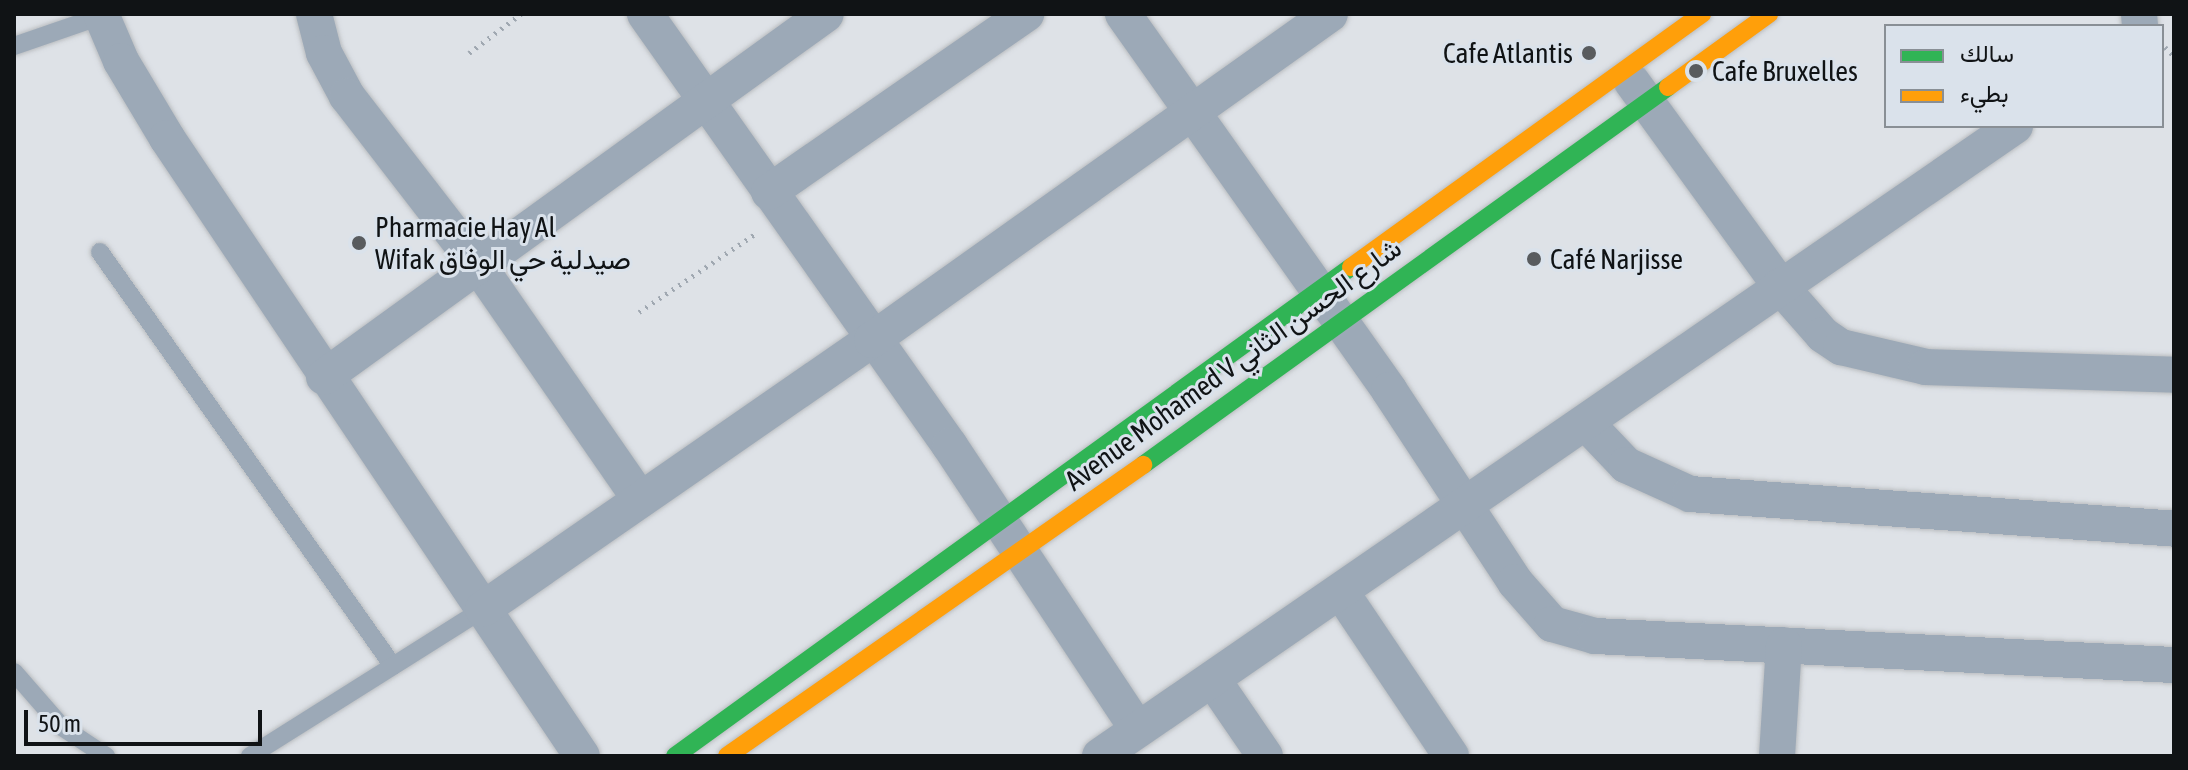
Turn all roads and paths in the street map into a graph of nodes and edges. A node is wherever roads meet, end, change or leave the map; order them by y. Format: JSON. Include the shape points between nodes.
{"nodes":[{"id":1,"x":314,"y":14,"type":"edge"},
{"id":2,"x":521,"y":14,"type":"edge"},
{"id":3,"x":645,"y":14,"type":"edge"},
{"id":4,"x":826,"y":14,"type":"edge"},
{"id":5,"x":1026,"y":14,"type":"edge"},
{"id":6,"x":1123,"y":14,"type":"edge"},
{"id":7,"x":1330,"y":14,"type":"edge"},
{"id":8,"x":1702,"y":14,"type":"edge"},
{"id":9,"x":1769,"y":14,"type":"edge"},
{"id":10,"x":101,"y":15,"type":"edge"},
{"id":11,"x":14,"y":46,"type":"edge"},
{"id":12,"x":469,"y":53,"type":"dead end"},
{"id":13,"x":1625,"y":71,"type":"junction"},
{"id":14,"x":705,"y":101,"type":"junction"},
{"id":15,"x":1645,"y":101,"type":"junction"},
{"id":16,"x":1191,"y":113,"type":"junction"},
{"id":17,"x":2012,"y":128,"type":"edge"},
{"id":18,"x":777,"y":203,"type":"junction"},
{"id":19,"x":100,"y":252,"type":"dead end"},
{"id":20,"x":480,"y":268,"type":"junction"},
{"id":21,"x":1780,"y":286,"type":"junction"},
{"id":22,"x":1315,"y":291,"type":"junction"},
{"id":23,"x":639,"y":312,"type":"dead end"},
{"id":24,"x":1336,"y":321,"type":"junction"},
{"id":25,"x":872,"y":340,"type":"junction"},
{"id":26,"x":2174,"y":375,"type":"edge"},
{"id":27,"x":324,"y":377,"type":"junction"},
{"id":28,"x":1587,"y":424,"type":"junction"},
{"id":29,"x":639,"y":498,"type":"junction"},
{"id":30,"x":1467,"y":507,"type":"junction"},
{"id":31,"x":1001,"y":524,"type":"junction"},
{"id":32,"x":2174,"y":529,"type":"edge"},
{"id":33,"x":1020,"y":554,"type":"junction"},
{"id":34,"x":1341,"y":592,"type":"junction"},
{"id":35,"x":483,"y":609,"type":"junction"},
{"id":36,"x":1784,"y":645,"type":"junction"},
{"id":37,"x":2174,"y":665,"type":"edge"},
{"id":38,"x":393,"y":666,"type":"junction"},
{"id":39,"x":14,"y":672,"type":"edge"},
{"id":40,"x":1213,"y":680,"type":"junction"},
{"id":41,"x":1137,"y":728,"type":"junction"},
{"id":42,"x":106,"y":756,"type":"edge"},
{"id":43,"x":250,"y":756,"type":"edge"},
{"id":44,"x":582,"y":756,"type":"edge"},
{"id":45,"x":675,"y":756,"type":"edge"},
{"id":46,"x":727,"y":756,"type":"edge"},
{"id":47,"x":1100,"y":756,"type":"edge"},
{"id":48,"x":1265,"y":756,"type":"edge"},
{"id":49,"x":1451,"y":756,"type":"edge"},
{"id":50,"x":1777,"y":756,"type":"edge"}],
"edges":[{"from":1,"to":20,"type":"street","via":[[324,53],[347,96]]},
{"from":2,"to":12,"type":"path"},
{"from":3,"to":14,"type":"street"},
{"from":4,"to":14,"type":"street"},
{"from":5,"to":18,"type":"street"},
{"from":6,"to":16,"type":"street"},
{"from":7,"to":16,"type":"street"},
{"from":8,"to":13,"type":"main road","name":"Avenue Mohamed V شارع الحسن الثاني"},
{"from":9,"to":15,"type":"main road","name":"Avenue Mohamed V شارع الحسن الثاني"},
{"from":10,"to":11,"type":"lane"},
{"from":10,"to":27,"type":"street","via":[[121,61],[167,138]]},
{"from":13,"to":15,"type":"street"},
{"from":13,"to":22,"type":"main road","name":"Avenue Mohamed V شارع الحسن الثاني"},
{"from":14,"to":18,"type":"street"},
{"from":14,"to":20,"type":"street"},
{"from":15,"to":21,"type":"street"},
{"from":15,"to":24,"type":"main road","name":"Avenue Mohamed V شارع الحسن الثاني"},
{"from":16,"to":22,"type":"street"},
{"from":16,"to":25,"type":"street"},
{"from":17,"to":21,"type":"street"},
{"from":18,"to":23,"type":"path"},
{"from":18,"to":25,"type":"street"},
{"from":19,"to":38,"type":"lane"},
{"from":20,"to":27,"type":"street"},
{"from":20,"to":29,"type":"street"},
{"from":21,"to":26,"type":"street","via":[[1823,335],[1841,347],[1895,363]]},
{"from":21,"to":28,"type":"street"},
{"from":22,"to":24,"type":"street"},
{"from":22,"to":31,"type":"main road","name":"Avenue Mohamed V شارع الحسن الثاني"},
{"from":24,"to":30,"type":"street"},
{"from":24,"to":33,"type":"main road","name":"Avenue Mohamed V شارع الحسن الثاني"},
{"from":25,"to":29,"type":"street"},
{"from":25,"to":31,"type":"street"},
{"from":27,"to":35,"type":"street"},
{"from":28,"to":30,"type":"street"},
{"from":28,"to":32,"type":"street","via":[[1626,465],[1690,494]]},
{"from":29,"to":35,"type":"street"},
{"from":30,"to":34,"type":"street"},
{"from":30,"to":36,"type":"street","via":[[1529,600],[1564,631]]},
{"from":31,"to":33,"type":"street"},
{"from":31,"to":45,"type":"main road","name":"Avenue Mohamed V شارع الحسن الثاني"},
{"from":33,"to":41,"type":"street"},
{"from":33,"to":46,"type":"main road","name":"Avenue Mohamed V شارع الحسن الثاني"},
{"from":34,"to":40,"type":"street"},
{"from":34,"to":49,"type":"street"},
{"from":35,"to":38,"type":"lane"},
{"from":35,"to":44,"type":"street"},
{"from":36,"to":37,"type":"street"},
{"from":36,"to":50,"type":"street"},
{"from":38,"to":43,"type":"lane"},
{"from":39,"to":42,"type":"lane","via":[[62,727]]},
{"from":40,"to":41,"type":"street"},
{"from":40,"to":48,"type":"street"},
{"from":41,"to":47,"type":"street"}]}
